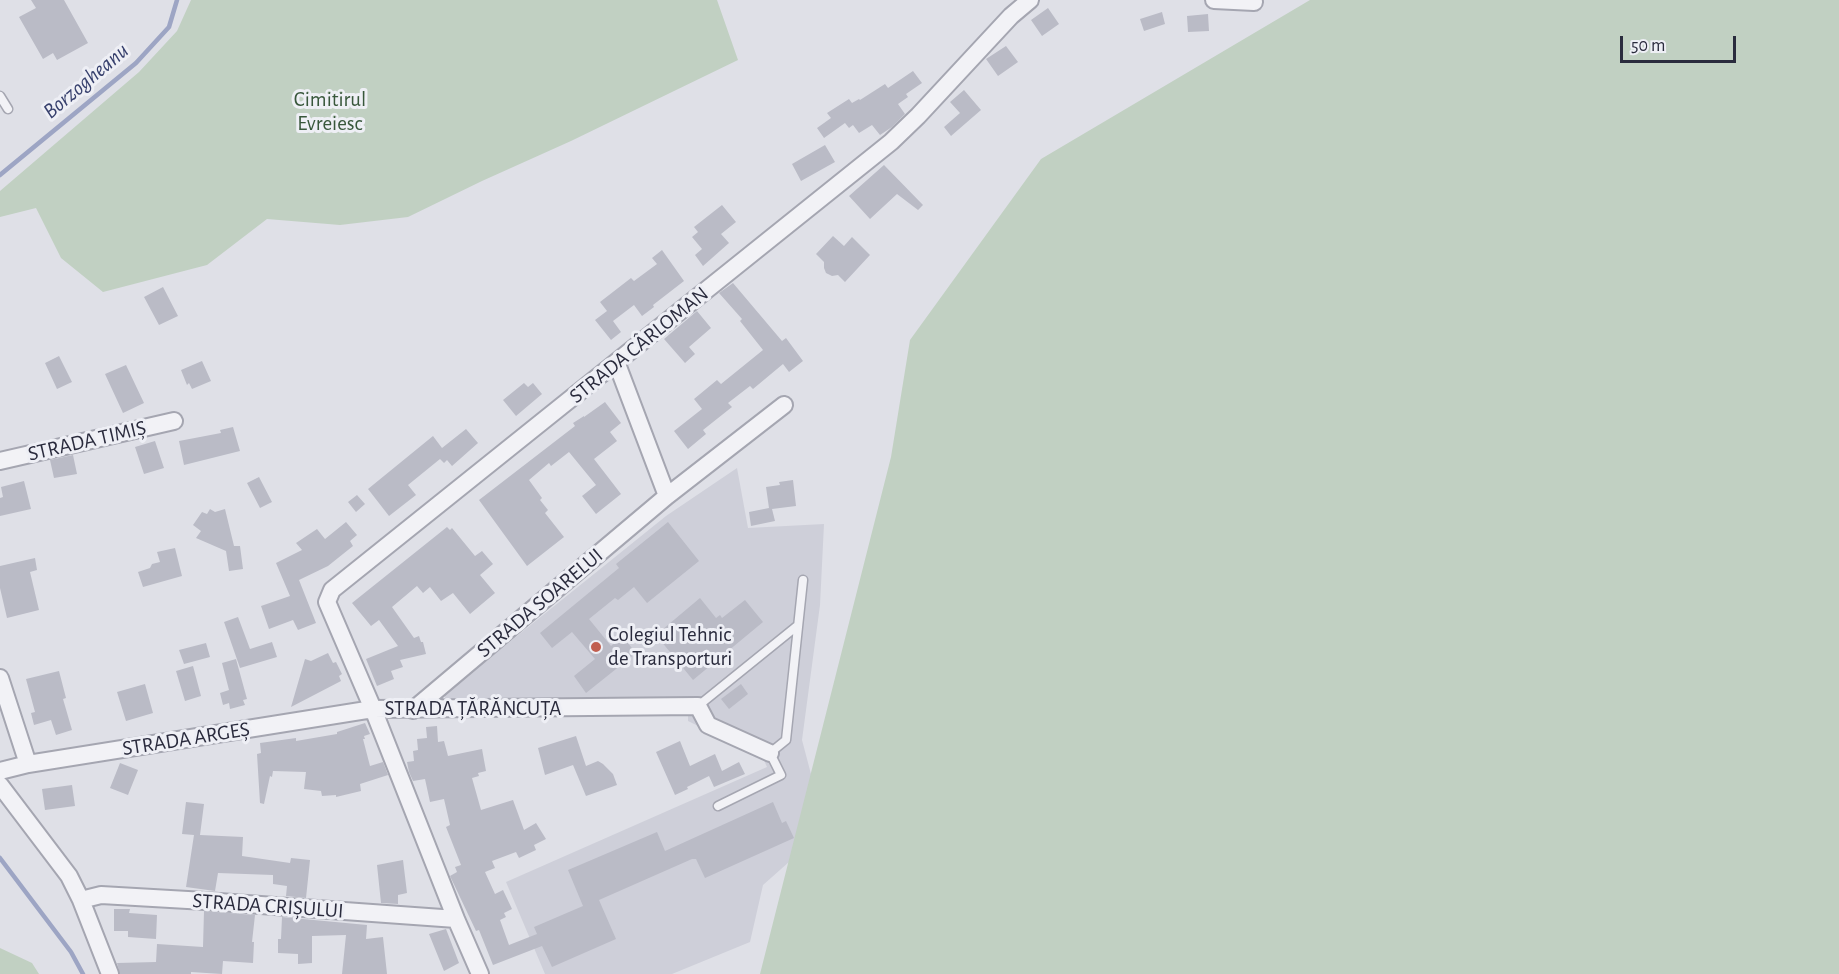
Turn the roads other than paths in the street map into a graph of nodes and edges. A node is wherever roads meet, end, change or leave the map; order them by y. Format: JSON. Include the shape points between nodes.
{"nodes":[{"id":1,"x":1030,"y":0,"type":"edge"},
{"id":2,"x":1214,"y":0,"type":"edge"},
{"id":3,"x":1254,"y":2,"type":"dead end"},
{"id":4,"x":0,"y":96,"type":"edge"},
{"id":5,"x":8,"y":109,"type":"dead end"},
{"id":6,"x":617,"y":364,"type":"junction"},
{"id":7,"x":784,"y":405,"type":"dead end"},
{"id":8,"x":174,"y":421,"type":"dead end"},
{"id":9,"x":0,"y":460,"type":"edge"},
{"id":10,"x":667,"y":496,"type":"junction"},
{"id":11,"x":803,"y":579,"type":"dead end"},
{"id":12,"x":797,"y":626,"type":"junction"},
{"id":13,"x":0,"y":678,"type":"edge"},
{"id":14,"x":698,"y":706,"type":"junction"},
{"id":15,"x":373,"y":709,"type":"junction"},
{"id":16,"x":413,"y":710,"type":"junction"},
{"id":17,"x":770,"y":753,"type":"junction"},
{"id":18,"x":28,"y":764,"type":"junction"},
{"id":19,"x":0,"y":771,"type":"edge"},
{"id":20,"x":0,"y":785,"type":"edge"},
{"id":21,"x":718,"y":806,"type":"dead end"},
{"id":22,"x":81,"y":900,"type":"junction"},
{"id":23,"x":456,"y":919,"type":"junction"},
{"id":24,"x":110,"y":974,"type":"edge"},
{"id":25,"x":480,"y":974,"type":"edge"}],
"edges":[{"from":1,"to":6,"type":"street","name":"STRADA CÂRLOMAN","via":[[891,142]]},
{"from":2,"to":3,"type":"street"},
{"from":4,"to":5,"type":"lane"},
{"from":6,"to":10,"type":"street"},
{"from":6,"to":15,"type":"street","name":"STRADA CÂRLOMAN","via":[[332,590],[327,602]]},
{"from":7,"to":10,"type":"street","name":"STRADA SOARELUI"},
{"from":8,"to":9,"type":"street","name":"STRADA TIMIȘ"},
{"from":10,"to":16,"type":"street","name":"STRADA SOARELUI"},
{"from":11,"to":12,"type":"lane"},
{"from":12,"to":14,"type":"lane"},
{"from":12,"to":17,"type":"lane","via":[[786,740]]},
{"from":13,"to":18,"type":"street"},
{"from":14,"to":16,"type":"street","name":"STRADA ȚĂRĂNCUȚA"},
{"from":14,"to":17,"type":"street","via":[[708,724]]},
{"from":15,"to":16,"type":"street","name":"STRADA ȚĂRĂNCUȚA"},
{"from":15,"to":18,"type":"street","name":"STRADA ARGEȘ"},
{"from":15,"to":23,"type":"street","name":"STRADA ȚĂRĂNCUȚA"},
{"from":17,"to":21,"type":"lane","via":[[782,775]]},
{"from":18,"to":19,"type":"street","name":"STRADA ARGEȘ"},
{"from":20,"to":22,"type":"street","via":[[69,876]]},
{"from":22,"to":23,"type":"street","name":"STRADA CRIȘULUI","via":[[101,896],[205,901]]},
{"from":22,"to":24,"type":"street"},
{"from":23,"to":25,"type":"street","name":"STRADA ȚĂRĂNCUȚA"}]}
